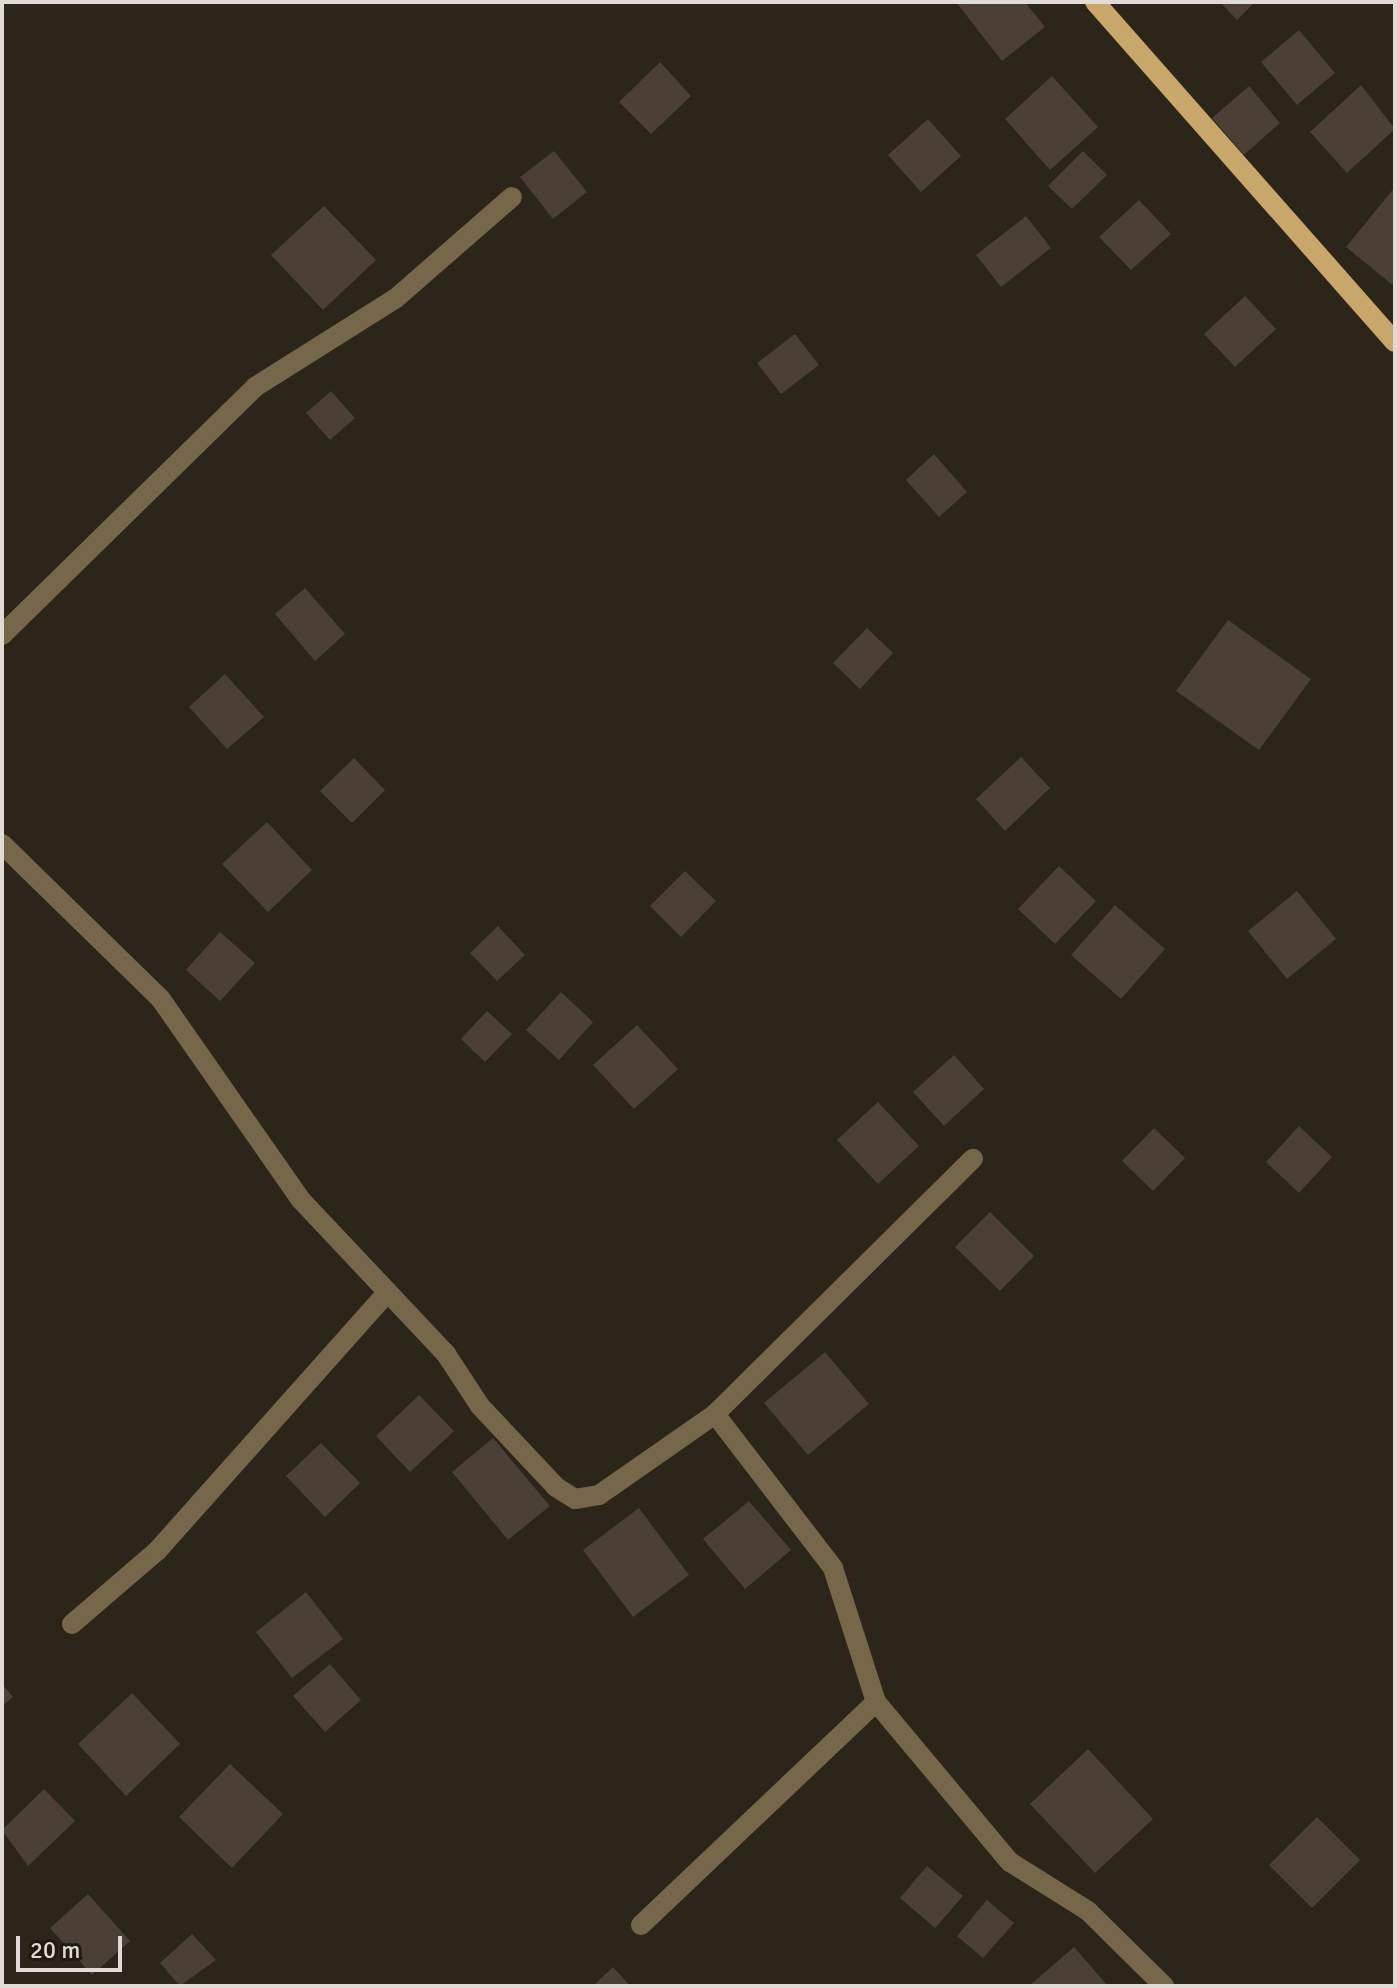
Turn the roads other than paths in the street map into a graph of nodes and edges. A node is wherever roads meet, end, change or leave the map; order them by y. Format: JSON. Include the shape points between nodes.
{"nodes":[{"id":1,"x":1095,"y":2,"type":"edge"},
{"id":2,"x":512,"y":197,"type":"dead end"},
{"id":3,"x":1395,"y":342,"type":"edge"},
{"id":4,"x":2,"y":635,"type":"edge"},
{"id":5,"x":2,"y":844,"type":"edge"},
{"id":6,"x":973,"y":1159,"type":"dead end"},
{"id":7,"x":388,"y":1292,"type":"junction"},
{"id":8,"x":715,"y":1414,"type":"junction"},
{"id":9,"x":72,"y":1624,"type":"dead end"},
{"id":10,"x":876,"y":1702,"type":"junction"},
{"id":11,"x":641,"y":1925,"type":"dead end"},
{"id":12,"x":1164,"y":1986,"type":"edge"}],
"edges":[{"from":1,"to":3,"type":"main road"},
{"from":2,"to":4,"type":"street","via":[[395,299],[255,387]]},
{"from":5,"to":7,"type":"street","via":[[160,998],[301,1200]]},
{"from":6,"to":8,"type":"street"},
{"from":7,"to":8,"type":"street","via":[[446,1354],[480,1406],[575,1499],[599,1495]]},
{"from":7,"to":9,"type":"street","via":[[157,1551]]},
{"from":8,"to":10,"type":"street","via":[[833,1568]]},
{"from":10,"to":11,"type":"street"},
{"from":10,"to":12,"type":"street","via":[[1010,1862],[1088,1911]]}]}
